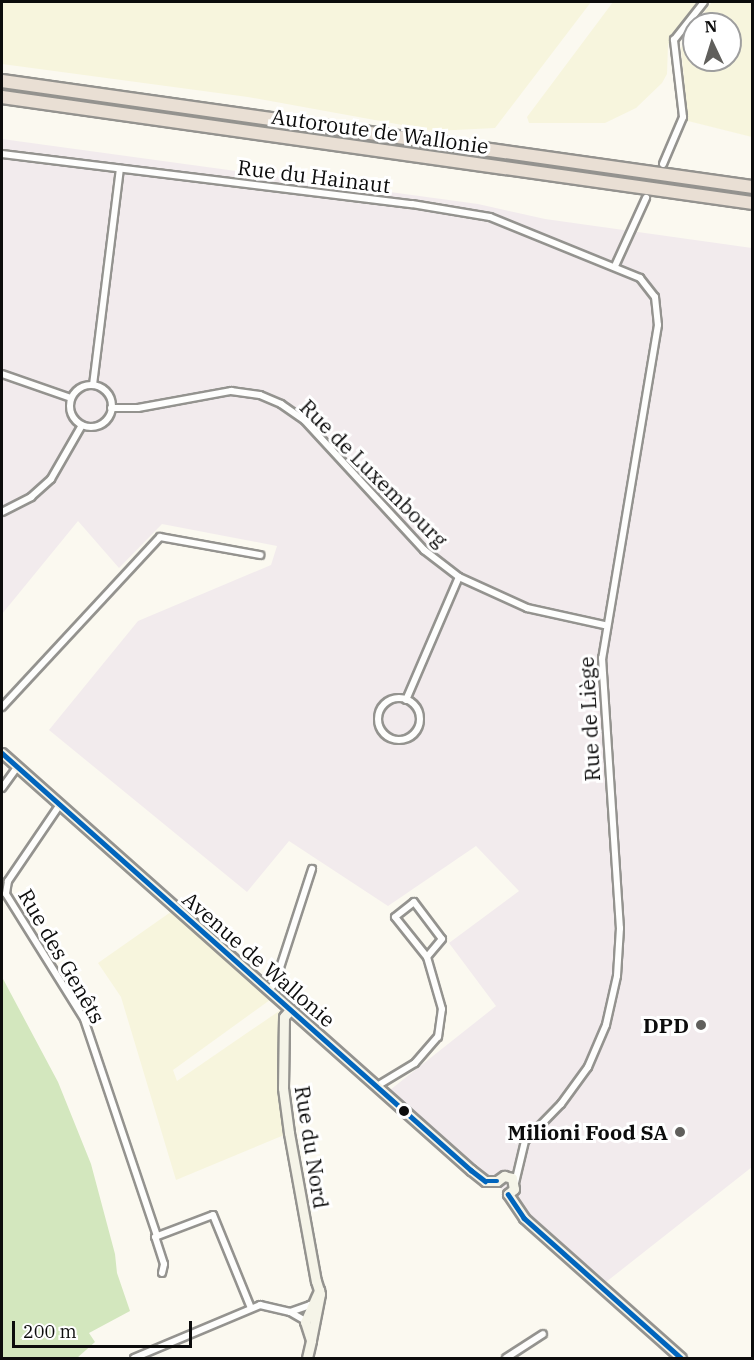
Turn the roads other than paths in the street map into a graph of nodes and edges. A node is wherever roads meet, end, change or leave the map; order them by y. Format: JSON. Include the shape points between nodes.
{"nodes":[{"id":1,"x":704,"y":2,"type":"edge"},
{"id":2,"x":2,"y":81,"type":"edge"},
{"id":3,"x":2,"y":97,"type":"edge"},
{"id":4,"x":2,"y":154,"type":"edge"},
{"id":5,"x":663,"y":164,"type":"dead end"},
{"id":6,"x":120,"y":169,"type":"junction"},
{"id":7,"x":753,"y":188,"type":"edge"},
{"id":8,"x":646,"y":198,"type":"dead end"},
{"id":9,"x":753,"y":203,"type":"edge"},
{"id":10,"x":615,"y":266,"type":"junction"},
{"id":11,"x":2,"y":374,"type":"edge"},
{"id":12,"x":93,"y":385,"type":"junction"},
{"id":13,"x":71,"y":398,"type":"junction"},
{"id":14,"x":111,"y":408,"type":"junction"},
{"id":15,"x":82,"y":425,"type":"junction"},
{"id":16,"x":2,"y":512,"type":"edge"},
{"id":17,"x":260,"y":555,"type":"dead end"},
{"id":18,"x":459,"y":577,"type":"junction"},
{"id":19,"x":604,"y":625,"type":"junction"},
{"id":20,"x":406,"y":700,"type":"junction"},
{"id":21,"x":2,"y":707,"type":"edge"},
{"id":22,"x":2,"y":753,"type":"edge"},
{"id":23,"x":17,"y":767,"type":"junction"},
{"id":24,"x":2,"y":789,"type":"edge"},
{"id":25,"x":59,"y":806,"type":"junction"},
{"id":26,"x":312,"y":869,"type":"dead end"},
{"id":27,"x":427,"y":957,"type":"junction"},
{"id":28,"x":268,"y":991,"type":"junction"},
{"id":29,"x":290,"y":1010,"type":"junction"},
{"id":30,"x":377,"y":1086,"type":"junction"},
{"id":31,"x":518,"y":1166,"type":"junction"},
{"id":32,"x":507,"y":1176,"type":"junction"},
{"id":33,"x":497,"y":1181,"type":"junction"},
{"id":34,"x":515,"y":1183,"type":"junction"},
{"id":35,"x":508,"y":1194,"type":"junction"},
{"id":36,"x":157,"y":1236,"type":"junction"},
{"id":37,"x":162,"y":1273,"type":"dead end"},
{"id":38,"x":251,"y":1308,"type":"junction"},
{"id":39,"x":290,"y":1312,"type":"junction"},
{"id":40,"x":315,"y":1312,"type":"junction"},
{"id":41,"x":305,"y":1323,"type":"junction"},
{"id":42,"x":543,"y":1334,"type":"dead end"},
{"id":43,"x":311,"y":1340,"type":"junction"},
{"id":44,"x":134,"y":1359,"type":"edge"},
{"id":45,"x":307,"y":1359,"type":"edge"},
{"id":46,"x":506,"y":1359,"type":"edge"},
{"id":47,"x":681,"y":1359,"type":"edge"}],
"edges":[{"from":1,"to":5,"type":"street","via":[[674,40],[683,117]]},
{"from":2,"to":7,"type":"highway","name":"Autoroute de Wallonie"},
{"from":3,"to":9,"type":"highway","name":"Autoroute de Wallonie"},
{"from":4,"to":6,"type":"street","name":"Rue du Hainaut"},
{"from":6,"to":10,"type":"street","name":"Rue du Hainaut","via":[[490,217]]},
{"from":6,"to":12,"type":"street"},
{"from":8,"to":10,"type":"street"},
{"from":10,"to":19,"type":"street","name":"Rue de Liège","via":[[640,278],[655,297],[658,326]]},
{"from":11,"to":13,"type":"street"},
{"from":12,"to":13,"type":"street","via":[[80,388]]},
{"from":12,"to":14,"type":"street","via":[[109,396]]},
{"from":13,"to":15,"type":"street","via":[[70,410]]},
{"from":14,"to":15,"type":"street","via":[[101,424]]},
{"from":14,"to":18,"type":"street","name":"Rue de Luxembourg","via":[[138,408],[231,391],[260,395],[281,404],[305,421],[424,550]]},
{"from":15,"to":16,"type":"street","via":[[51,479],[31,497]]},
{"from":17,"to":21,"type":"street","via":[[160,537]]},
{"from":18,"to":19,"type":"street","name":"Rue de Luxembourg","via":[[527,608]]},
{"from":18,"to":20,"type":"street"},
{"from":19,"to":31,"type":"street","name":"Rue de Liège","via":[[602,658],[620,928],[618,976],[606,1026],[588,1067],[561,1104],[525,1141]]},
{"from":20,"to":20,"type":"street","via":[[393,699],[381,707],[378,720],[388,737],[401,740],[417,729],[418,712]]},
{"from":22,"to":23,"type":"street","name":"Avenue de Wallonie"},
{"from":23,"to":24,"type":"street"},
{"from":23,"to":25,"type":"street","name":"Avenue de Wallonie"},
{"from":25,"to":28,"type":"street","name":"Avenue de Wallonie"},
{"from":25,"to":36,"type":"street","name":"Rue des Genêts","via":[[8,881],[6,894],[84,1018]]},
{"from":26,"to":28,"type":"street","via":[[275,983]]},
{"from":27,"to":27,"type":"street","via":[[442,939],[414,902],[395,917]]},
{"from":27,"to":30,"type":"street","via":[[442,1009],[438,1036],[415,1063]]},
{"from":28,"to":29,"type":"street","name":"Avenue de Wallonie"},
{"from":29,"to":30,"type":"street","name":"Avenue de Wallonie"},
{"from":29,"to":40,"type":"street","name":"Rue du Nord","via":[[284,1017],[283,1088],[320,1290]]},
{"from":30,"to":33,"type":"street","name":"Avenue de Wallonie","via":[[485,1181]]},
{"from":31,"to":32,"type":"street","name":"Rue de Liège"},
{"from":31,"to":34,"type":"street","name":"Rue de Liège"},
{"from":32,"to":33,"type":"street"},
{"from":32,"to":34,"type":"street"},
{"from":33,"to":35,"type":"street","via":[[498,1190]]},
{"from":34,"to":35,"type":"street"},
{"from":35,"to":47,"type":"street","via":[[524,1218]]},
{"from":36,"to":37,"type":"street","name":"Rue des Genêts","via":[[164,1264]]},
{"from":36,"to":38,"type":"street","via":[[213,1215]]},
{"from":38,"to":39,"type":"street","via":[[260,1305]]},
{"from":38,"to":44,"type":"street"},
{"from":39,"to":40,"type":"street"},
{"from":39,"to":41,"type":"street"},
{"from":40,"to":41,"type":"street","name":"Rue du Nord"},
{"from":40,"to":41,"type":"street"},
{"from":40,"to":43,"type":"street","name":"Rue du Nord"},
{"from":41,"to":43,"type":"street"},
{"from":42,"to":46,"type":"street"},
{"from":43,"to":45,"type":"street","name":"Rue du Nord"}]}
